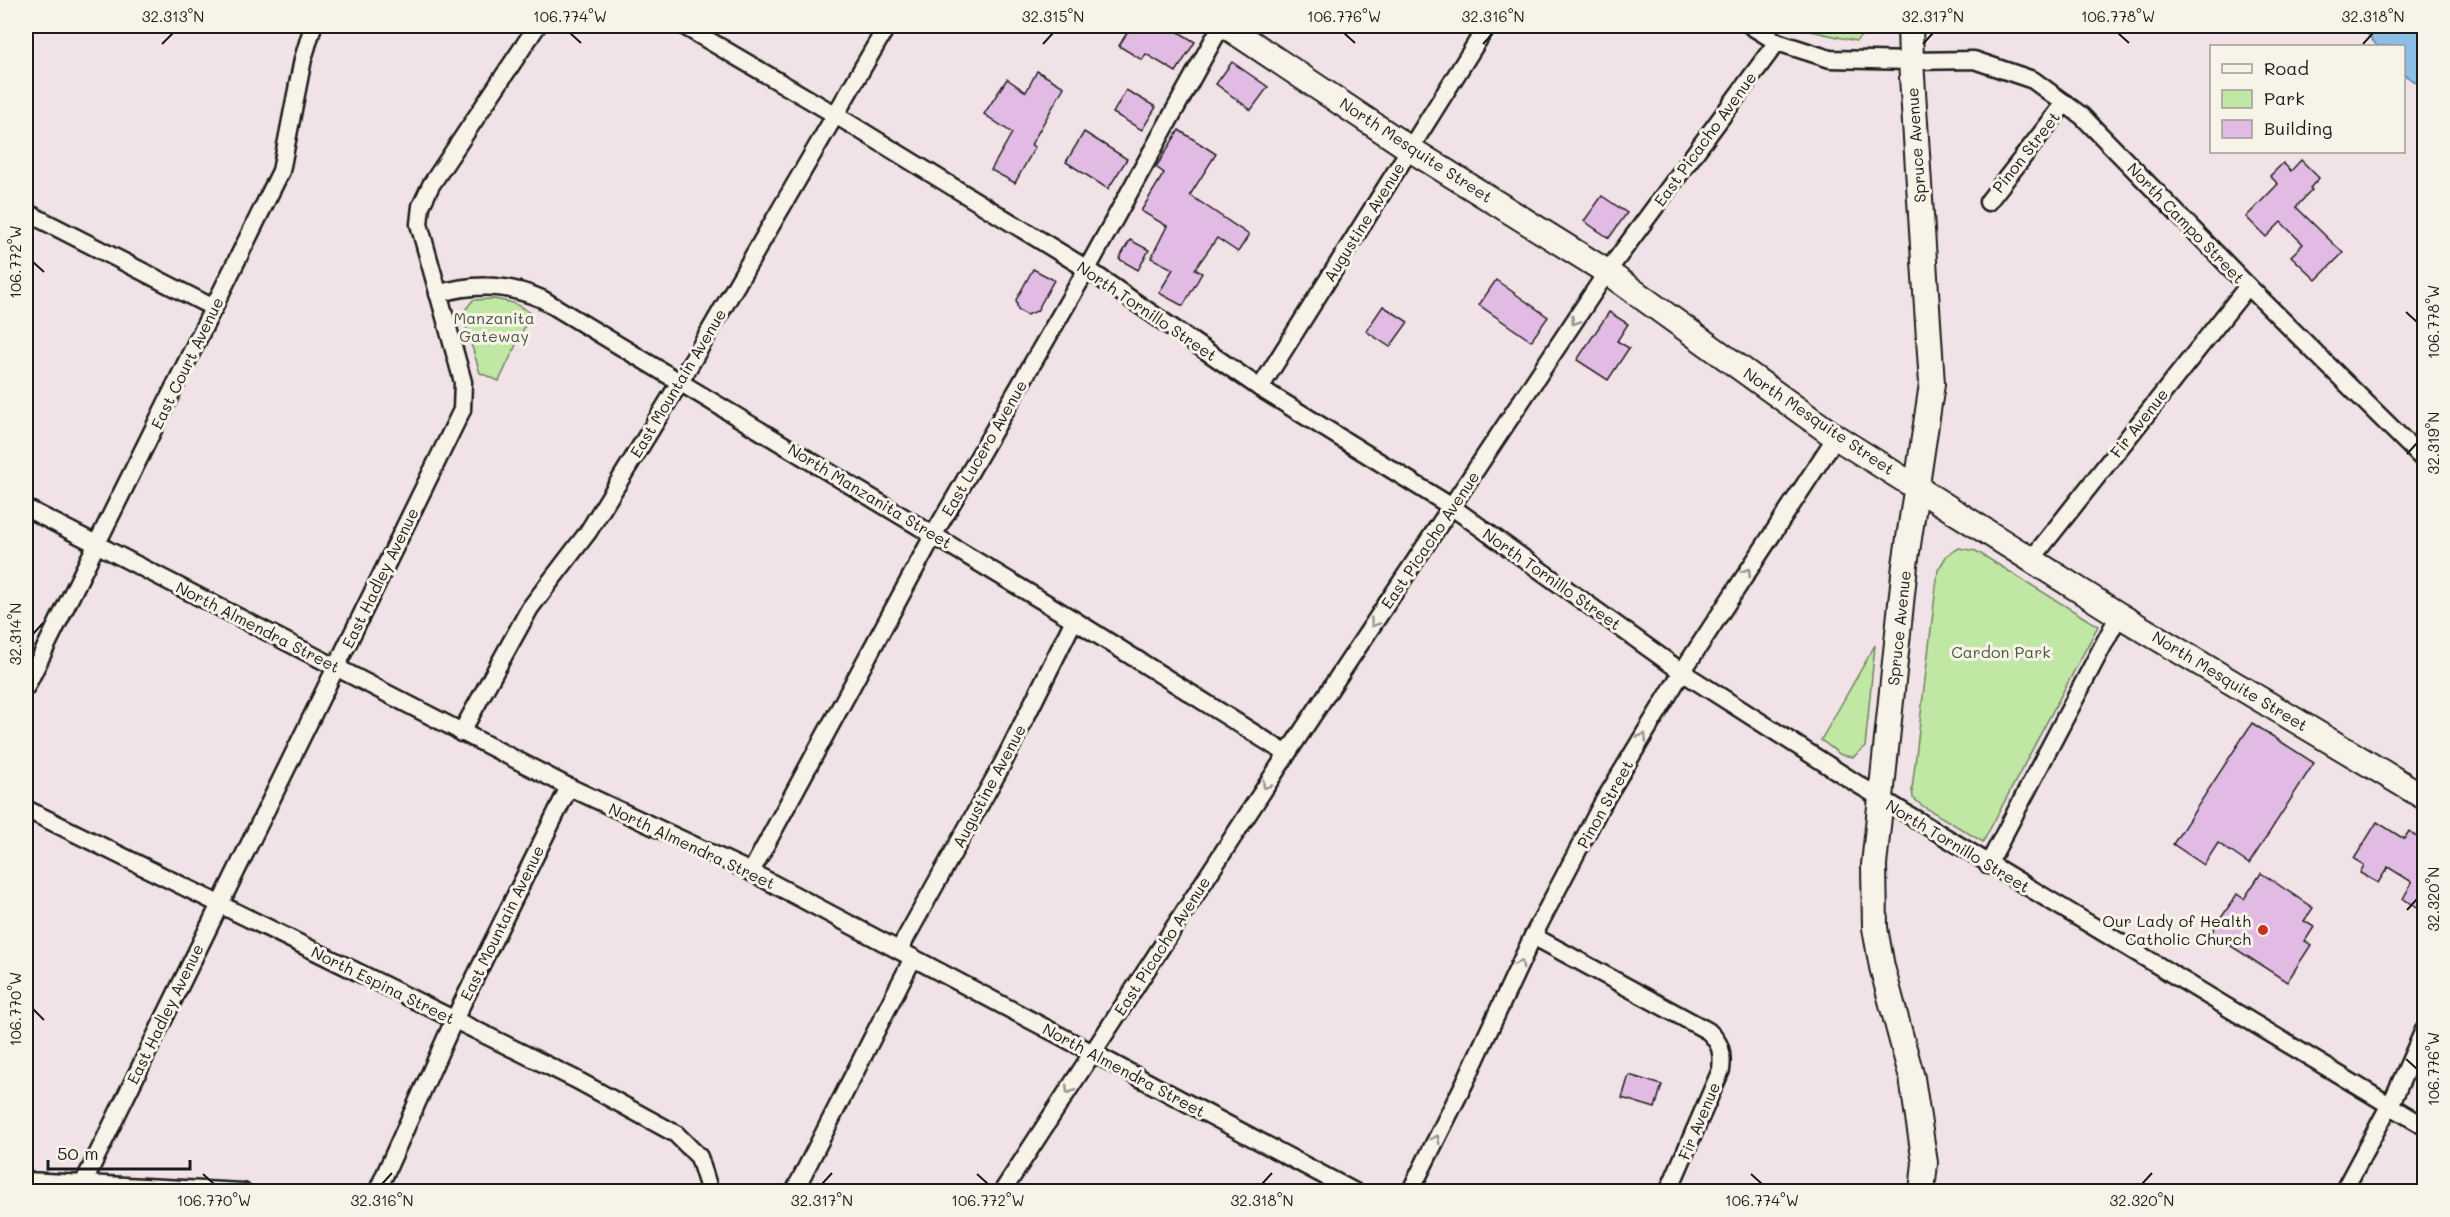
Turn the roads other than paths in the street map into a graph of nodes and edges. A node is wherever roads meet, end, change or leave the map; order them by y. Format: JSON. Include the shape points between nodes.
{"nodes":[{"id":1,"x":313,"y":26,"type":"edge"},
{"id":2,"x":537,"y":26,"type":"edge"},
{"id":3,"x":684,"y":26,"type":"edge"},
{"id":4,"x":887,"y":26,"type":"edge"},
{"id":5,"x":1221,"y":26,"type":"edge"},
{"id":6,"x":1226,"y":26,"type":"edge"},
{"id":7,"x":1487,"y":26,"type":"edge"},
{"id":8,"x":1750,"y":26,"type":"edge"},
{"id":9,"x":1910,"y":26,"type":"edge"},
{"id":10,"x":1777,"y":42,"type":"junction"},
{"id":11,"x":1911,"y":61,"type":"junction"},
{"id":12,"x":2065,"y":103,"type":"junction"},
{"id":13,"x":834,"y":114,"type":"junction"},
{"id":14,"x":1410,"y":149,"type":"junction"},
{"id":15,"x":1988,"y":201,"type":"dead end"},
{"id":16,"x":26,"y":212,"type":"edge"},
{"id":17,"x":1087,"y":270,"type":"junction"},
{"id":18,"x":1607,"y":272,"type":"junction"},
{"id":19,"x":2248,"y":286,"type":"junction"},
{"id":20,"x":438,"y":294,"type":"junction"},
{"id":21,"x":214,"y":308,"type":"junction"},
{"id":22,"x":680,"y":382,"type":"junction"},
{"id":23,"x":1260,"y":388,"type":"junction"},
{"id":24,"x":1836,"y":436,"type":"junction"},
{"id":25,"x":2424,"y":460,"type":"edge"},
{"id":26,"x":1917,"y":488,"type":"junction"},
{"id":27,"x":1452,"y":507,"type":"junction"},
{"id":28,"x":26,"y":508,"type":"edge"},
{"id":29,"x":934,"y":534,"type":"junction"},
{"id":30,"x":97,"y":546,"type":"junction"},
{"id":31,"x":2031,"y":560,"type":"junction"},
{"id":32,"x":2119,"y":615,"type":"junction"},
{"id":33,"x":1074,"y":620,"type":"junction"},
{"id":34,"x":336,"y":667,"type":"junction"},
{"id":35,"x":1683,"y":672,"type":"junction"},
{"id":36,"x":26,"y":687,"type":"edge"},
{"id":37,"x":461,"y":733,"type":"junction"},
{"id":38,"x":1287,"y":754,"type":"junction"},
{"id":39,"x":569,"y":787,"type":"junction"},
{"id":40,"x":2424,"y":797,"type":"edge"},
{"id":41,"x":1882,"y":799,"type":"junction"},
{"id":42,"x":26,"y":809,"type":"edge"},
{"id":43,"x":1988,"y":865,"type":"junction"},
{"id":44,"x":750,"y":872,"type":"junction"},
{"id":45,"x":219,"y":903,"type":"junction"},
{"id":46,"x":1533,"y":936,"type":"junction"},
{"id":47,"x":906,"y":954,"type":"junction"},
{"id":48,"x":454,"y":1020,"type":"junction"},
{"id":49,"x":2424,"y":1030,"type":"edge"},
{"id":50,"x":1093,"y":1053,"type":"junction"},
{"id":51,"x":2389,"y":1106,"type":"junction"},
{"id":52,"x":2424,"y":1126,"type":"edge"},
{"id":53,"x":26,"y":1181,"type":"edge"},
{"id":54,"x":80,"y":1188,"type":"edge"},
{"id":55,"x":243,"y":1191,"type":"edge"},
{"id":56,"x":377,"y":1191,"type":"edge"},
{"id":57,"x":710,"y":1191,"type":"edge"},
{"id":58,"x":794,"y":1191,"type":"edge"},
{"id":59,"x":1002,"y":1191,"type":"edge"},
{"id":60,"x":1356,"y":1191,"type":"edge"},
{"id":61,"x":1410,"y":1191,"type":"edge"},
{"id":62,"x":1668,"y":1191,"type":"edge"},
{"id":63,"x":1922,"y":1191,"type":"edge"},
{"id":64,"x":2343,"y":1191,"type":"edge"}],
"edges":[{"from":1,"to":21,"type":"street","name":"East Court Avenue","via":[[281,171]]},
{"from":2,"to":20,"type":"street","name":"East Hadley Avenue","via":[[421,206],[419,224]]},
{"from":3,"to":13,"type":"street","name":"North Tornillo Street"},
{"from":4,"to":13,"type":"street","name":"East Mountain Avenue"},
{"from":5,"to":17,"type":"street","name":"East Lucero Avenue"},
{"from":6,"to":14,"type":"street","name":"North Mesquite Street"},
{"from":7,"to":14,"type":"street","name":"Augustine Avenue"},
{"from":8,"to":10,"type":"street"},
{"from":9,"to":11,"type":"street"},
{"from":10,"to":11,"type":"street","via":[[1830,59]]},
{"from":10,"to":18,"type":"street","name":"East Picacho Avenue"},
{"from":11,"to":12,"type":"street","name":"North Campo Street","via":[[1974,60],[2033,80]]},
{"from":11,"to":26,"type":"street","name":"Spruce Avenue","via":[[1932,384]]},
{"from":12,"to":15,"type":"street","name":"Pinon Street"},
{"from":12,"to":19,"type":"street","name":"North Campo Street"},
{"from":13,"to":17,"type":"street","name":"North Tornillo Street"},
{"from":13,"to":22,"type":"street","name":"East Mountain Avenue"},
{"from":14,"to":18,"type":"street","name":"North Mesquite Street"},
{"from":14,"to":23,"type":"street","name":"Augustine Avenue"},
{"from":16,"to":21,"type":"street"},
{"from":17,"to":23,"type":"street","name":"North Tornillo Street"},
{"from":17,"to":29,"type":"street","name":"East Lucero Avenue"},
{"from":18,"to":24,"type":"street","name":"North Mesquite Street"},
{"from":18,"to":27,"type":"street","name":"East Picacho Avenue","one_way":true},
{"from":19,"to":25,"type":"street","name":"North Campo Street"},
{"from":19,"to":31,"type":"street","name":"Fir Avenue"},
{"from":20,"to":22,"type":"street","name":"North Manzanita Street","via":[[456,288],[522,290]]},
{"from":20,"to":34,"type":"street","name":"East Hadley Avenue","via":[[463,382],[462,410]]},
{"from":21,"to":30,"type":"street","name":"East Court Avenue"},
{"from":22,"to":29,"type":"street","name":"North Manzanita Street"},
{"from":22,"to":37,"type":"street","name":"East Mountain Avenue","via":[[588,532],[530,608]]},
{"from":23,"to":27,"type":"street","name":"North Tornillo Street"},
{"from":24,"to":26,"type":"street","name":"North Mesquite Street"},
{"from":35,"to":24,"type":"street","name":"Pinon Street","one_way":true},
{"from":26,"to":31,"type":"street","name":"North Mesquite Street"},
{"from":26,"to":41,"type":"street","name":"Spruce Avenue","via":[[1905,565]]},
{"from":27,"to":35,"type":"street","name":"North Tornillo Street"},
{"from":27,"to":38,"type":"street","name":"East Picacho Avenue","one_way":true},
{"from":28,"to":30,"type":"street","name":"North Almendra Street"},
{"from":29,"to":33,"type":"street","name":"North Manzanita Street"},
{"from":29,"to":44,"type":"street","name":"East Lucero Avenue"},
{"from":30,"to":34,"type":"street","name":"North Almendra Street"},
{"from":30,"to":36,"type":"street","name":"East Court Avenue"},
{"from":31,"to":32,"type":"street","name":"North Mesquite Street"},
{"from":32,"to":40,"type":"street","name":"North Mesquite Street"},
{"from":32,"to":43,"type":"street"},
{"from":33,"to":38,"type":"street","name":"North Manzanita Street"},
{"from":33,"to":47,"type":"street","name":"Augustine Avenue"},
{"from":34,"to":37,"type":"street","name":"North Almendra Street"},
{"from":34,"to":45,"type":"street","name":"East Hadley Avenue"},
{"from":35,"to":41,"type":"street","name":"North Tornillo Street"},
{"from":46,"to":35,"type":"street","name":"Pinon Street","one_way":true,"via":[[1602,806]]},
{"from":37,"to":39,"type":"street","name":"North Almendra Street"},
{"from":38,"to":50,"type":"street","name":"East Picacho Avenue","one_way":true},
{"from":39,"to":44,"type":"street","name":"North Almendra Street"},
{"from":39,"to":48,"type":"street","name":"East Mountain Avenue"},
{"from":41,"to":43,"type":"street","name":"North Tornillo Street"},
{"from":41,"to":63,"type":"street","name":"Spruce Avenue","via":[[1874,865],[1875,928],[1912,1078],[1925,1163]]},
{"from":42,"to":45,"type":"street","name":"North Espina Street"},
{"from":43,"to":51,"type":"street","name":"North Tornillo Street"},
{"from":44,"to":47,"type":"street","name":"North Almendra Street"},
{"from":45,"to":48,"type":"street","name":"North Espina Street"},
{"from":45,"to":54,"type":"street","name":"East Hadley Avenue"},
{"from":61,"to":46,"type":"street","name":"Pinon Street","one_way":true},
{"from":46,"to":62,"type":"street","name":"Fir Avenue","via":[[1708,1030],[1718,1040],[1722,1049],[1721,1070]]},
{"from":47,"to":50,"type":"street","name":"North Almendra Street"},
{"from":47,"to":58,"type":"street","name":"Augustine Avenue"},
{"from":48,"to":56,"type":"street","name":"East Mountain Avenue"},
{"from":48,"to":57,"type":"street","name":"North Espina Street","via":[[575,1078],[676,1134],[699,1157]]},
{"from":49,"to":51,"type":"street"},
{"from":50,"to":59,"type":"street","name":"East Picacho Avenue","one_way":true},
{"from":50,"to":60,"type":"street","name":"North Almendra Street"},
{"from":51,"to":52,"type":"street","name":"North Tornillo Street"},
{"from":51,"to":64,"type":"street"},
{"from":53,"to":54,"type":"street"},
{"from":54,"to":55,"type":"street"}]}
